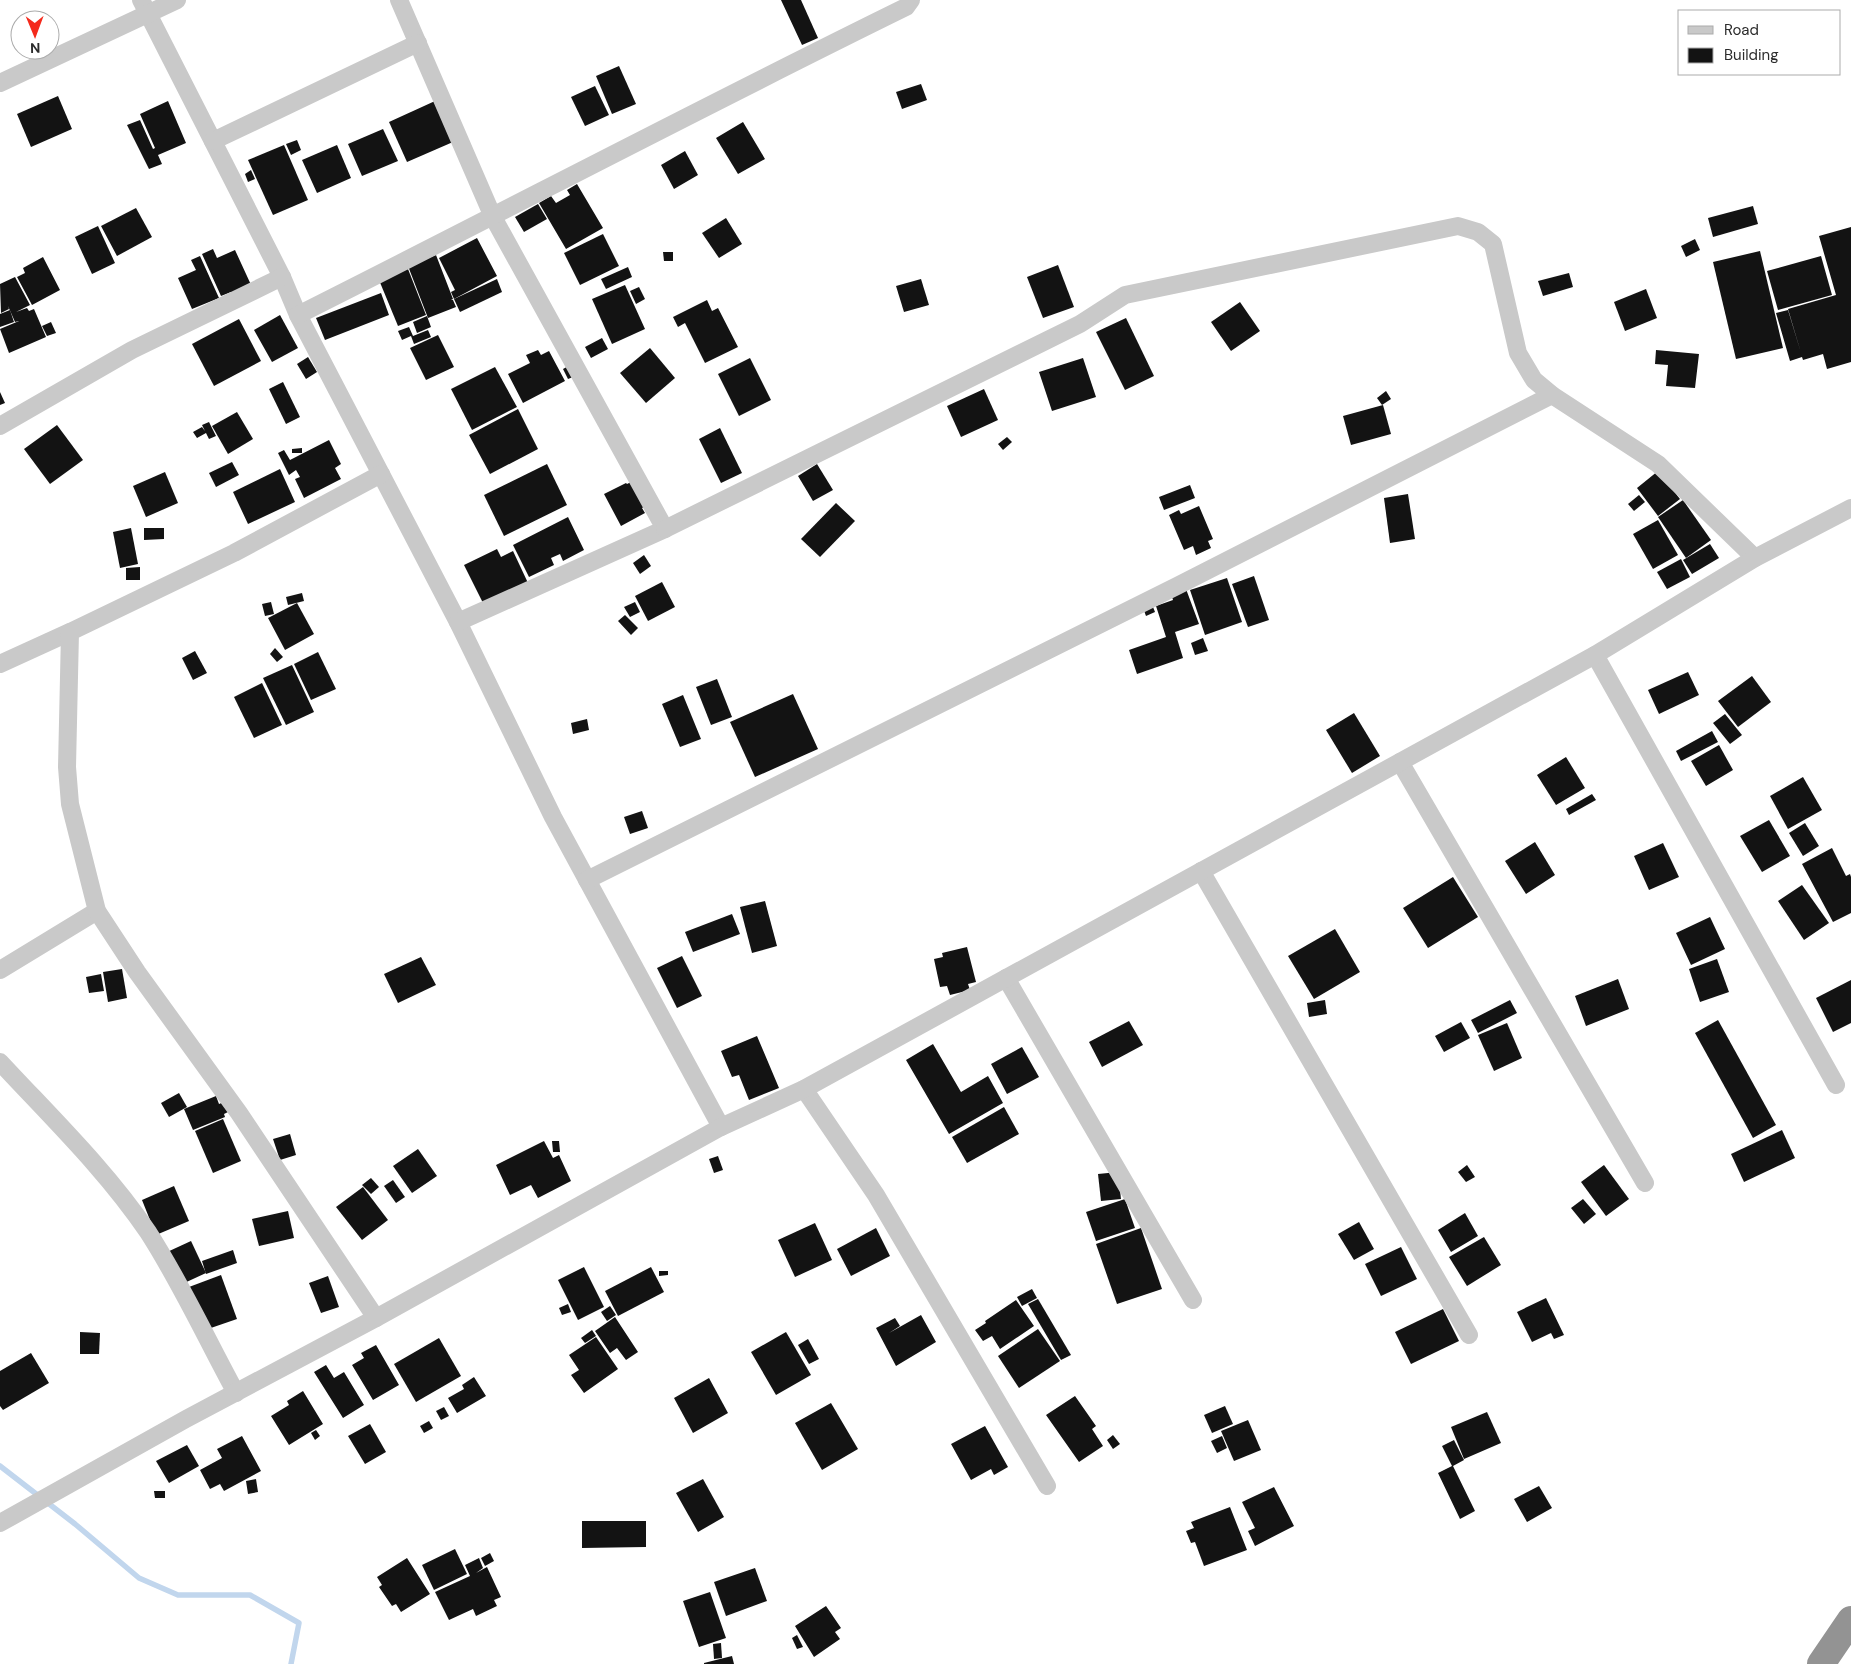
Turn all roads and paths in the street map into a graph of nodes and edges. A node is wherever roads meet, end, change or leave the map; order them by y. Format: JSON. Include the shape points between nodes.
{"nodes":[{"id":1,"x":177,"y":0,"type":"edge"},
{"id":2,"x":398,"y":0,"type":"edge"},
{"id":3,"x":911,"y":0,"type":"edge"},
{"id":4,"x":144,"y":6,"type":"edge"},
{"id":5,"x":418,"y":43,"type":"junction"},
{"id":6,"x":0,"y":83,"type":"edge"},
{"id":7,"x":213,"y":141,"type":"junction"},
{"id":8,"x":492,"y":217,"type":"junction"},
{"id":9,"x":282,"y":277,"type":"junction"},
{"id":10,"x":298,"y":315,"type":"junction"},
{"id":11,"x":1552,"y":395,"type":"junction"},
{"id":12,"x":0,"y":426,"type":"edge"},
{"id":13,"x":382,"y":474,"type":"junction"},
{"id":14,"x":1851,"y":508,"type":"edge"},
{"id":15,"x":665,"y":529,"type":"junction"},
{"id":16,"x":1755,"y":558,"type":"junction"},
{"id":17,"x":458,"y":622,"type":"junction"},
{"id":18,"x":70,"y":632,"type":"junction"},
{"id":19,"x":1595,"y":655,"type":"junction"},
{"id":20,"x":0,"y":664,"type":"edge"},
{"id":21,"x":1400,"y":762,"type":"junction"},
{"id":22,"x":1202,"y":871,"type":"junction"},
{"id":23,"x":587,"y":880,"type":"junction"},
{"id":24,"x":97,"y":911,"type":"junction"},
{"id":25,"x":0,"y":970,"type":"edge"},
{"id":26,"x":1006,"y":978,"type":"junction"},
{"id":27,"x":0,"y":1062,"type":"edge"},
{"id":28,"x":1836,"y":1085,"type":"dead end"},
{"id":29,"x":804,"y":1089,"type":"junction"},
{"id":30,"x":720,"y":1127,"type":"junction"},
{"id":31,"x":1645,"y":1183,"type":"dead end"},
{"id":32,"x":1193,"y":1300,"type":"dead end"},
{"id":33,"x":376,"y":1318,"type":"junction"},
{"id":34,"x":1469,"y":1335,"type":"dead end"},
{"id":35,"x":236,"y":1393,"type":"junction"},
{"id":36,"x":1047,"y":1486,"type":"dead end"},
{"id":37,"x":0,"y":1523,"type":"edge"},
{"id":38,"x":1851,"y":1620,"type":"edge"},
{"id":39,"x":1821,"y":1664,"type":"edge"}],
"edges":[{"from":1,"to":4,"type":"street"},
{"from":2,"to":5,"type":"street"},
{"from":3,"to":8,"type":"street","via":[[906,7]]},
{"from":4,"to":6,"type":"street"},
{"from":4,"to":7,"type":"street"},
{"from":5,"to":7,"type":"street"},
{"from":5,"to":8,"type":"street"},
{"from":7,"to":9,"type":"street"},
{"from":8,"to":10,"type":"street"},
{"from":8,"to":15,"type":"street"},
{"from":9,"to":10,"type":"street"},
{"from":9,"to":12,"type":"street","via":[[132,350]]},
{"from":10,"to":13,"type":"street"},
{"from":11,"to":15,"type":"street","via":[[1534,380],[1518,353],[1493,244],[1478,232],[1458,226],[1125,295],[1080,324]]},
{"from":11,"to":16,"type":"street","via":[[1658,464]]},
{"from":11,"to":23,"type":"street"},
{"from":13,"to":17,"type":"street"},
{"from":13,"to":18,"type":"street","via":[[234,553]]},
{"from":14,"to":16,"type":"street"},
{"from":15,"to":17,"type":"street"},
{"from":16,"to":19,"type":"street"},
{"from":17,"to":23,"type":"street"},
{"from":18,"to":20,"type":"street"},
{"from":18,"to":24,"type":"street","via":[[67,768],[70,804]]},
{"from":19,"to":21,"type":"street"},
{"from":19,"to":28,"type":"street"},
{"from":21,"to":22,"type":"street"},
{"from":21,"to":31,"type":"street"},
{"from":22,"to":26,"type":"street"},
{"from":22,"to":34,"type":"street"},
{"from":23,"to":30,"type":"street"},
{"from":24,"to":25,"type":"street"},
{"from":24,"to":33,"type":"street","via":[[239,1113]]},
{"from":26,"to":29,"type":"street"},
{"from":26,"to":32,"type":"street"},
{"from":27,"to":35,"type":"street","via":[[102,1173],[148,1232]]},
{"from":29,"to":30,"type":"street"},
{"from":29,"to":36,"type":"street","via":[[876,1195]]},
{"from":30,"to":33,"type":"street"},
{"from":33,"to":35,"type":"street"},
{"from":35,"to":37,"type":"street"},
{"from":38,"to":39,"type":"highway"}]}
